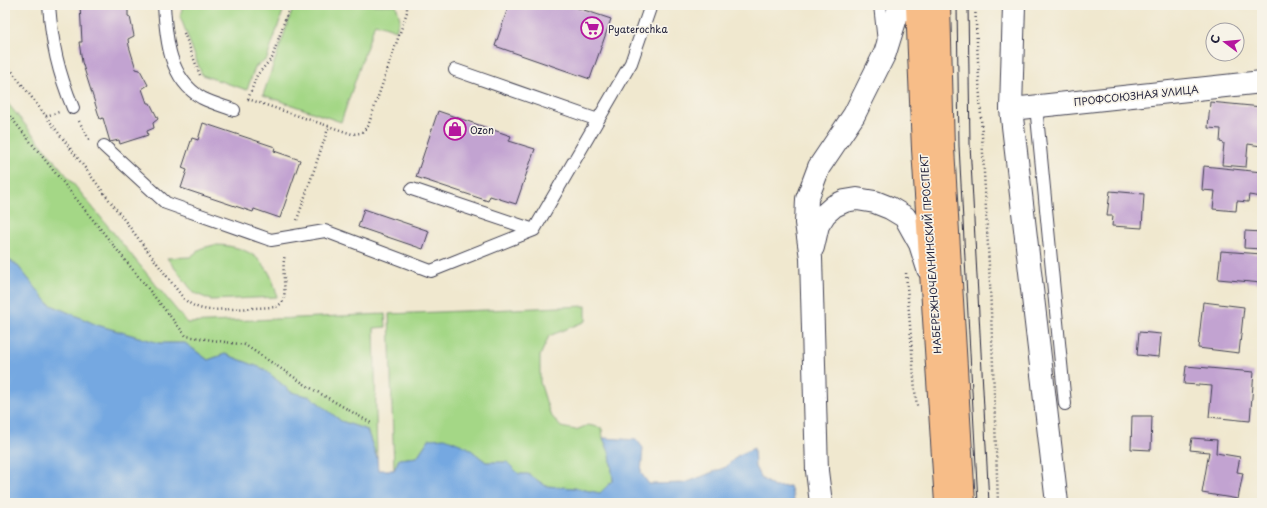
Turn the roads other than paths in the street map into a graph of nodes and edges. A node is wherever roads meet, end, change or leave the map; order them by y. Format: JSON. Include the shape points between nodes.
{"nodes":[{"id":1,"x":49,"y":5,"type":"edge"},
{"id":2,"x":164,"y":5,"type":"edge"},
{"id":3,"x":651,"y":5,"type":"edge"},
{"id":4,"x":880,"y":5,"type":"edge"},
{"id":5,"x":900,"y":5,"type":"edge"},
{"id":6,"x":917,"y":5,"type":"edge"},
{"id":7,"x":939,"y":5,"type":"edge"},
{"id":8,"x":1014,"y":5,"type":"edge"},
{"id":9,"x":885,"y":53,"type":"junction"},
{"id":10,"x":455,"y":70,"type":"dead end"},
{"id":11,"x":1262,"y":82,"type":"edge"},
{"id":12,"x":1036,"y":106,"type":"junction"},
{"id":13,"x":73,"y":108,"type":"road end"},
{"id":14,"x":1011,"y":109,"type":"junction"},
{"id":15,"x":234,"y":110,"type":"road end"},
{"id":16,"x":598,"y":120,"type":"junction"},
{"id":17,"x":99,"y":146,"type":"road end"},
{"id":18,"x":412,"y":189,"type":"dead end"},
{"id":19,"x":534,"y":230,"type":"junction"},
{"id":20,"x":810,"y":258,"type":"junction"},
{"id":21,"x":931,"y":278,"type":"junction"},
{"id":22,"x":1065,"y":404,"type":"dead end"},
{"id":23,"x":821,"y":503,"type":"edge"},
{"id":24,"x":946,"y":503,"type":"edge"},
{"id":25,"x":964,"y":503,"type":"edge"},
{"id":26,"x":1057,"y":503,"type":"edge"}],
"edges":[{"from":1,"to":13,"type":"lane","via":[[56,59]]},
{"from":2,"to":15,"type":"lane","via":[[171,59],[176,73],[195,94]]},
{"from":3,"to":16,"type":"lane","via":[[631,63]]},
{"from":4,"to":9,"type":"lane"},
{"from":5,"to":9,"type":"street"},
{"from":6,"to":21,"type":"main road","name":"НАБЕРЕЖНОЧЕЛНИНСКИЙ ПРОСПЕКТ"},
{"from":7,"to":25,"type":"main road","name":"НАБЕРЕЖНОЧЕЛНИНСКИЙ ПРОСПЕКТ","via":[[943,148]]},
{"from":8,"to":14,"type":"street"},
{"from":9,"to":20,"type":"street","via":[[854,115],[819,167],[807,199],[806,223]]},
{"from":10,"to":16,"type":"lane"},
{"from":11,"to":12,"type":"street","name":"ПРОФСОЮЗНАЯ УЛИЦА"},
{"from":12,"to":14,"type":"street","name":"ПРОФСОЮЗНАЯ УЛИЦА"},
{"from":12,"to":22,"type":"lane"},
{"from":14,"to":26,"type":"street"},
{"from":16,"to":19,"type":"lane"},
{"from":17,"to":19,"type":"lane","via":[[166,203],[271,240],[325,231],[431,271]]},
{"from":18,"to":19,"type":"lane"},
{"from":20,"to":21,"type":"street","via":[[818,225],[825,214],[834,206],[858,199],[875,202],[905,217],[920,244]]},
{"from":20,"to":23,"type":"street","via":[[817,471]]},
{"from":21,"to":24,"type":"main road","name":"НАБЕРЕЖНОЧЕЛНИНСКИЙ ПРОСПЕКТ"}]}
